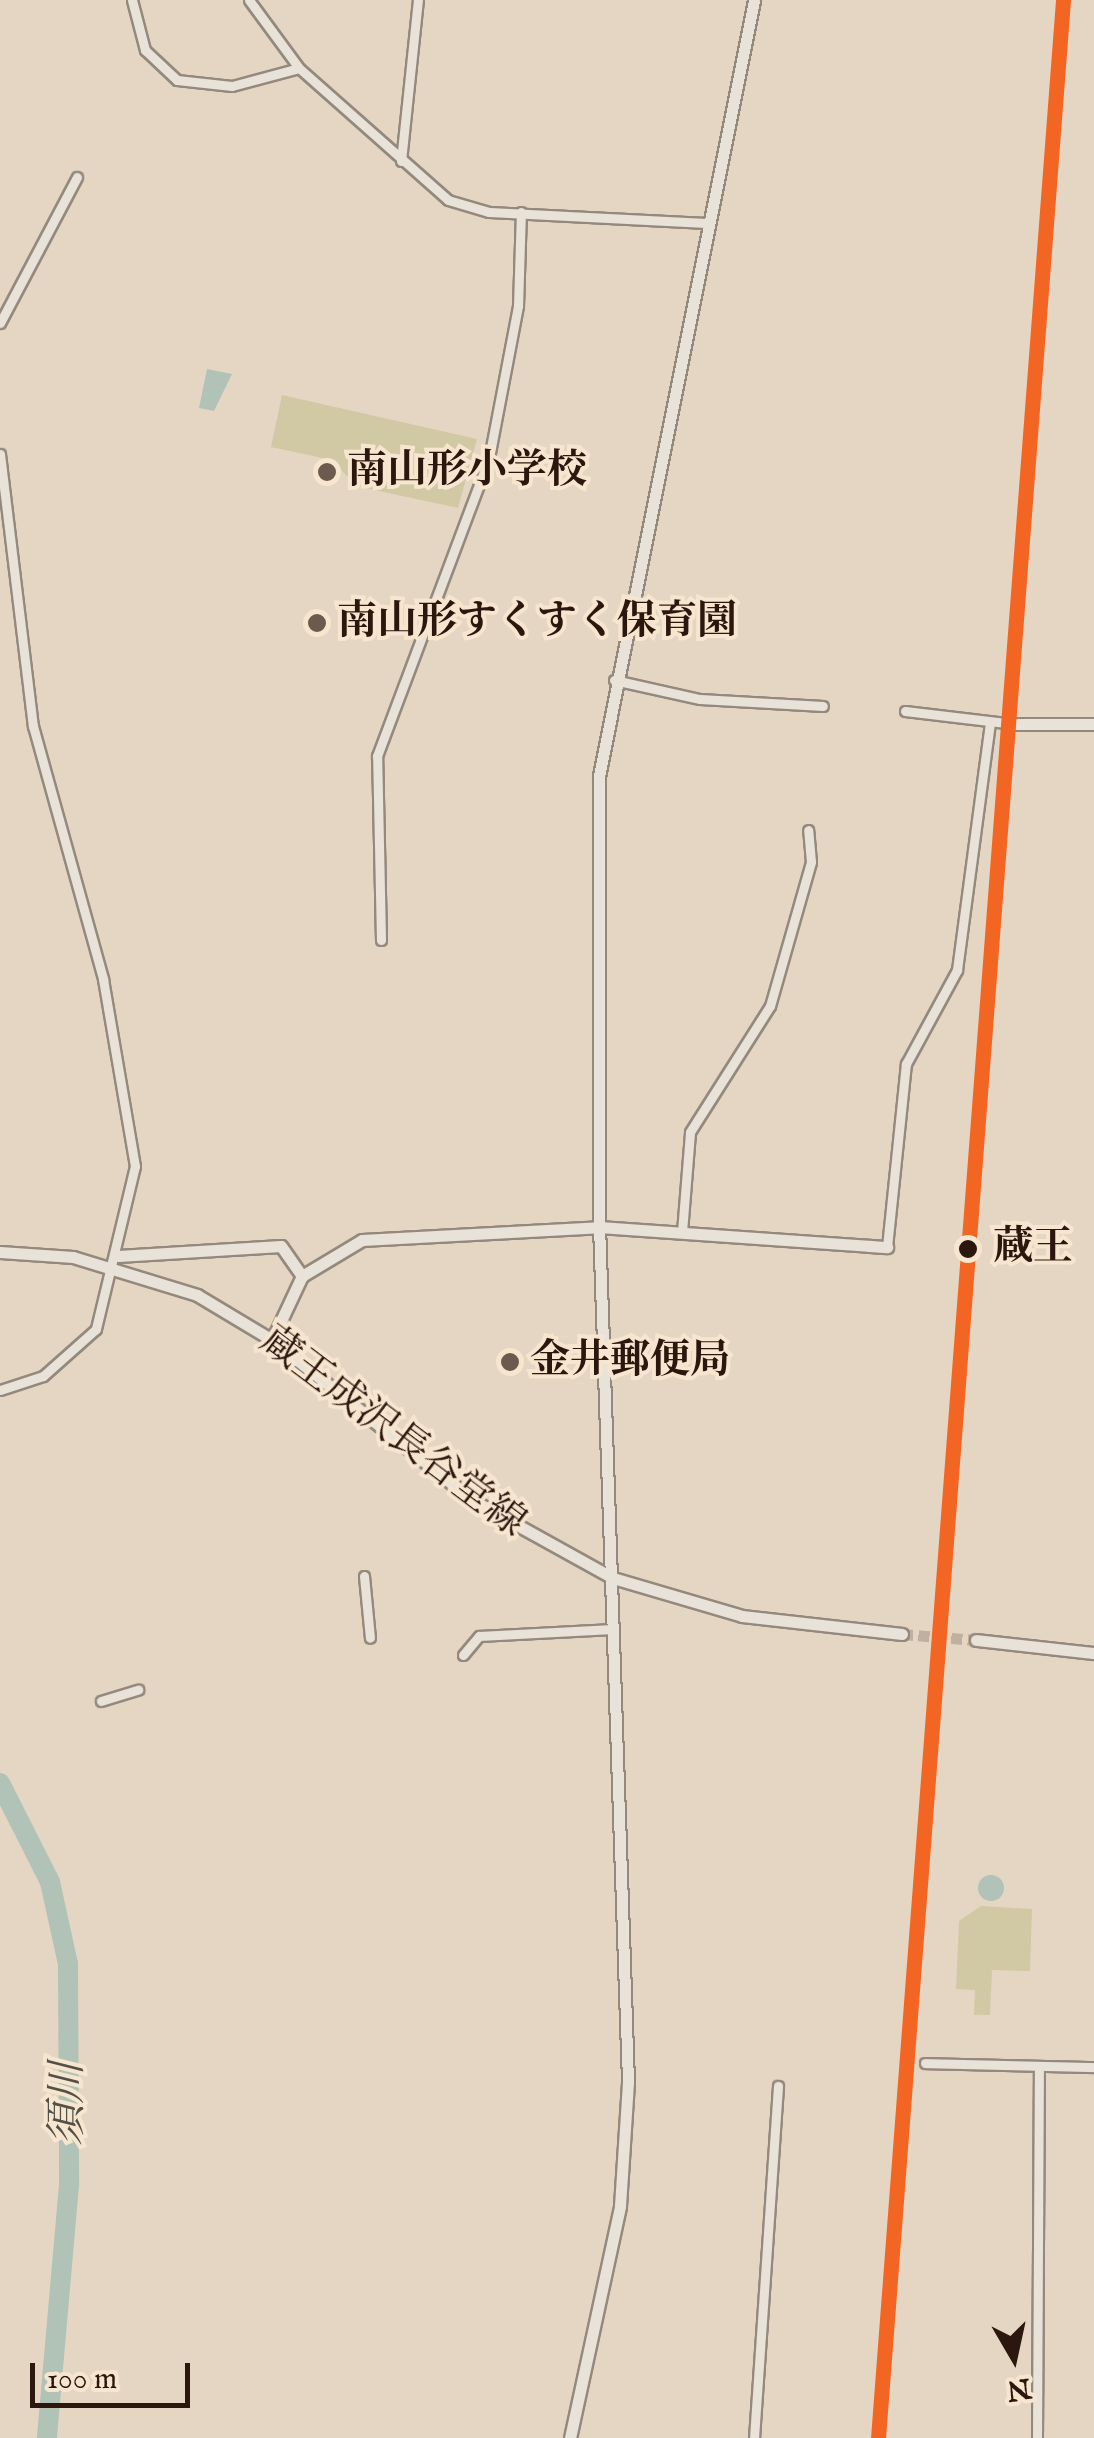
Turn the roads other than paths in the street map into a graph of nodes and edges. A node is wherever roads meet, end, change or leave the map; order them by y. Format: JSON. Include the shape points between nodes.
{"nodes":[{"id":1,"x":132,"y":0,"type":"edge"},
{"id":2,"x":249,"y":0,"type":"edge"},
{"id":3,"x":418,"y":0,"type":"edge"},
{"id":4,"x":754,"y":0,"type":"edge"},
{"id":5,"x":299,"y":68,"type":"junction"},
{"id":6,"x":401,"y":162,"type":"junction"},
{"id":7,"x":77,"y":177,"type":"dead end"},
{"id":8,"x":522,"y":212,"type":"junction"},
{"id":9,"x":707,"y":222,"type":"junction"},
{"id":10,"x":0,"y":323,"type":"edge"},
{"id":11,"x":0,"y":454,"type":"edge"},
{"id":12,"x":614,"y":680,"type":"junction"},
{"id":13,"x":822,"y":706,"type":"dead end"},
{"id":14,"x":906,"y":711,"type":"dead end"},
{"id":15,"x":990,"y":722,"type":"junction"},
{"id":16,"x":1014,"y":724,"type":"joint"},
{"id":17,"x":1094,"y":724,"type":"edge"},
{"id":18,"x":808,"y":830,"type":"dead end"},
{"id":19,"x":381,"y":940,"type":"dead end"},
{"id":20,"x":599,"y":1227,"type":"junction"},
{"id":21,"x":682,"y":1232,"type":"junction"},
{"id":22,"x":887,"y":1247,"type":"joint"},
{"id":23,"x":0,"y":1252,"type":"edge"},
{"id":24,"x":116,"y":1261,"type":"junction"},
{"id":25,"x":302,"y":1276,"type":"junction"},
{"id":26,"x":272,"y":1340,"type":"junction"},
{"id":27,"x":0,"y":1390,"type":"edge"},
{"id":28,"x":364,"y":1576,"type":"dead end"},
{"id":29,"x":613,"y":1578,"type":"junction"},
{"id":30,"x":613,"y":1629,"type":"junction"},
{"id":31,"x":902,"y":1634,"type":"tunnel mouth"},
{"id":32,"x":370,"y":1638,"type":"dead end"},
{"id":33,"x":976,"y":1640,"type":"tunnel mouth"},
{"id":34,"x":1094,"y":1653,"type":"edge"},
{"id":35,"x":463,"y":1656,"type":"dead end"},
{"id":36,"x":138,"y":1690,"type":"dead end"},
{"id":37,"x":101,"y":1701,"type":"dead end"},
{"id":38,"x":925,"y":2064,"type":"dead end"},
{"id":39,"x":1038,"y":2066,"type":"junction"},
{"id":40,"x":1094,"y":2067,"type":"edge"},
{"id":41,"x":778,"y":2086,"type":"dead end"},
{"id":42,"x":570,"y":2438,"type":"edge"},
{"id":43,"x":754,"y":2438,"type":"edge"},
{"id":44,"x":1037,"y":2438,"type":"edge"}],
"edges":[{"from":1,"to":5,"type":"street","via":[[145,50],[177,80],[232,86]]},
{"from":2,"to":5,"type":"street"},
{"from":3,"to":6,"type":"street"},
{"from":4,"to":9,"type":"street"},
{"from":5,"to":6,"type":"street"},
{"from":6,"to":8,"type":"street","via":[[448,200]]},
{"from":7,"to":10,"type":"street"},
{"from":8,"to":9,"type":"street"},
{"from":8,"to":19,"type":"street","via":[[518,306],[489,458],[377,756]]},
{"from":9,"to":12,"type":"street"},
{"from":11,"to":24,"type":"street","via":[[33,726],[103,978],[132,1151]]},
{"from":12,"to":13,"type":"street","via":[[700,699]]},
{"from":12,"to":20,"type":"street","via":[[597,812]]},
{"from":14,"to":15,"type":"street"},
{"from":15,"to":16,"type":"street"},
{"from":15,"to":22,"type":"street","via":[[957,970],[906,1064]]},
{"from":16,"to":17,"type":"street"},
{"from":18,"to":21,"type":"street","via":[[811,862],[770,1006],[690,1132]]},
{"from":20,"to":21,"type":"street"},
{"from":20,"to":25,"type":"street","via":[[362,1240]]},
{"from":20,"to":29,"type":"street"},
{"from":21,"to":22,"type":"street"},
{"from":23,"to":24,"type":"street","name":"蔵王成沢長谷堂線"},
{"from":24,"to":25,"type":"street","via":[[281,1246]]},
{"from":24,"to":26,"type":"street","name":"蔵王成沢長谷堂線","via":[[197,1295]]},
{"from":24,"to":27,"type":"street","via":[[96,1329],[43,1376]]},
{"from":25,"to":26,"type":"street"},
{"from":26,"to":29,"type":"street","name":"蔵王成沢長谷堂線","via":[[474,1501]]},
{"from":28,"to":32,"type":"street"},
{"from":29,"to":30,"type":"street"},
{"from":29,"to":31,"type":"street","name":"蔵王成沢長谷堂線","via":[[742,1616]]},
{"from":30,"to":35,"type":"street","via":[[479,1636]]},
{"from":30,"to":42,"type":"street","via":[[626,2166]]},
{"from":33,"to":34,"type":"street"},
{"from":36,"to":37,"type":"street"},
{"from":38,"to":39,"type":"street"},
{"from":39,"to":40,"type":"street"},
{"from":39,"to":44,"type":"street"},
{"from":41,"to":43,"type":"street"}]}
